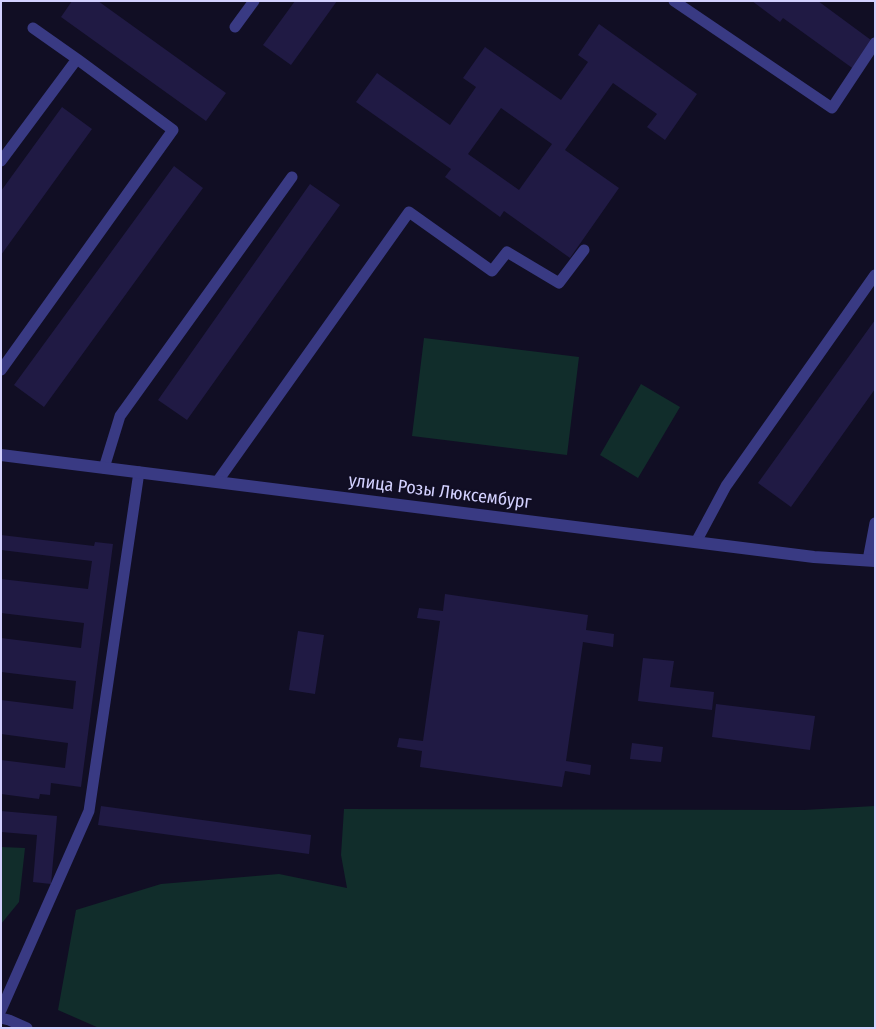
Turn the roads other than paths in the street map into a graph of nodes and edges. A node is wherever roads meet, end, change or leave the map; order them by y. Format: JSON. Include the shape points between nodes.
{"nodes":[{"id":1,"x":254,"y":1,"type":"edge"},
{"id":2,"x":674,"y":1,"type":"edge"},
{"id":3,"x":235,"y":27,"type":"dead end"},
{"id":4,"x":33,"y":28,"type":"dead end"},
{"id":5,"x":875,"y":43,"type":"edge"},
{"id":6,"x":77,"y":59,"type":"junction"},
{"id":7,"x":1,"y":161,"type":"edge"},
{"id":8,"x":292,"y":177,"type":"dead end"},
{"id":9,"x":584,"y":250,"type":"dead end"},
{"id":10,"x":875,"y":275,"type":"edge"},
{"id":11,"x":1,"y":370,"type":"edge"},
{"id":12,"x":1,"y":455,"type":"edge"},
{"id":13,"x":104,"y":468,"type":"junction"},
{"id":14,"x":139,"y":472,"type":"junction"},
{"id":15,"x":217,"y":482,"type":"junction"},
{"id":16,"x":875,"y":524,"type":"edge"},
{"id":17,"x":696,"y":542,"type":"junction"},
{"id":18,"x":871,"y":561,"type":"edge"},
{"id":19,"x":1,"y":1010,"type":"edge"},
{"id":20,"x":1,"y":1018,"type":"edge"},
{"id":21,"x":27,"y":1028,"type":"edge"}],
"edges":[{"from":1,"to":3,"type":"lane"},
{"from":2,"to":5,"type":"lane","via":[[832,108]]},
{"from":4,"to":6,"type":"lane"},
{"from":6,"to":7,"type":"lane"},
{"from":6,"to":11,"type":"lane","via":[[173,130]]},
{"from":8,"to":13,"type":"lane","via":[[120,416]]},
{"from":9,"to":15,"type":"lane","via":[[559,283],[507,252],[492,271],[410,212]]},
{"from":10,"to":17,"type":"lane","via":[[726,486]]},
{"from":12,"to":13,"type":"street","name":"улица Розы Люксембург"},
{"from":13,"to":14,"type":"street","name":"улица Розы Люксембург"},
{"from":14,"to":15,"type":"street","name":"улица Розы Люксембург"},
{"from":14,"to":19,"type":"lane","via":[[89,811]]},
{"from":15,"to":17,"type":"street","name":"улица Розы Люксембург"},
{"from":16,"to":18,"type":"lane"},
{"from":17,"to":18,"type":"street","name":"улица Розы Люксембург"},
{"from":20,"to":21,"type":"lane"}]}
